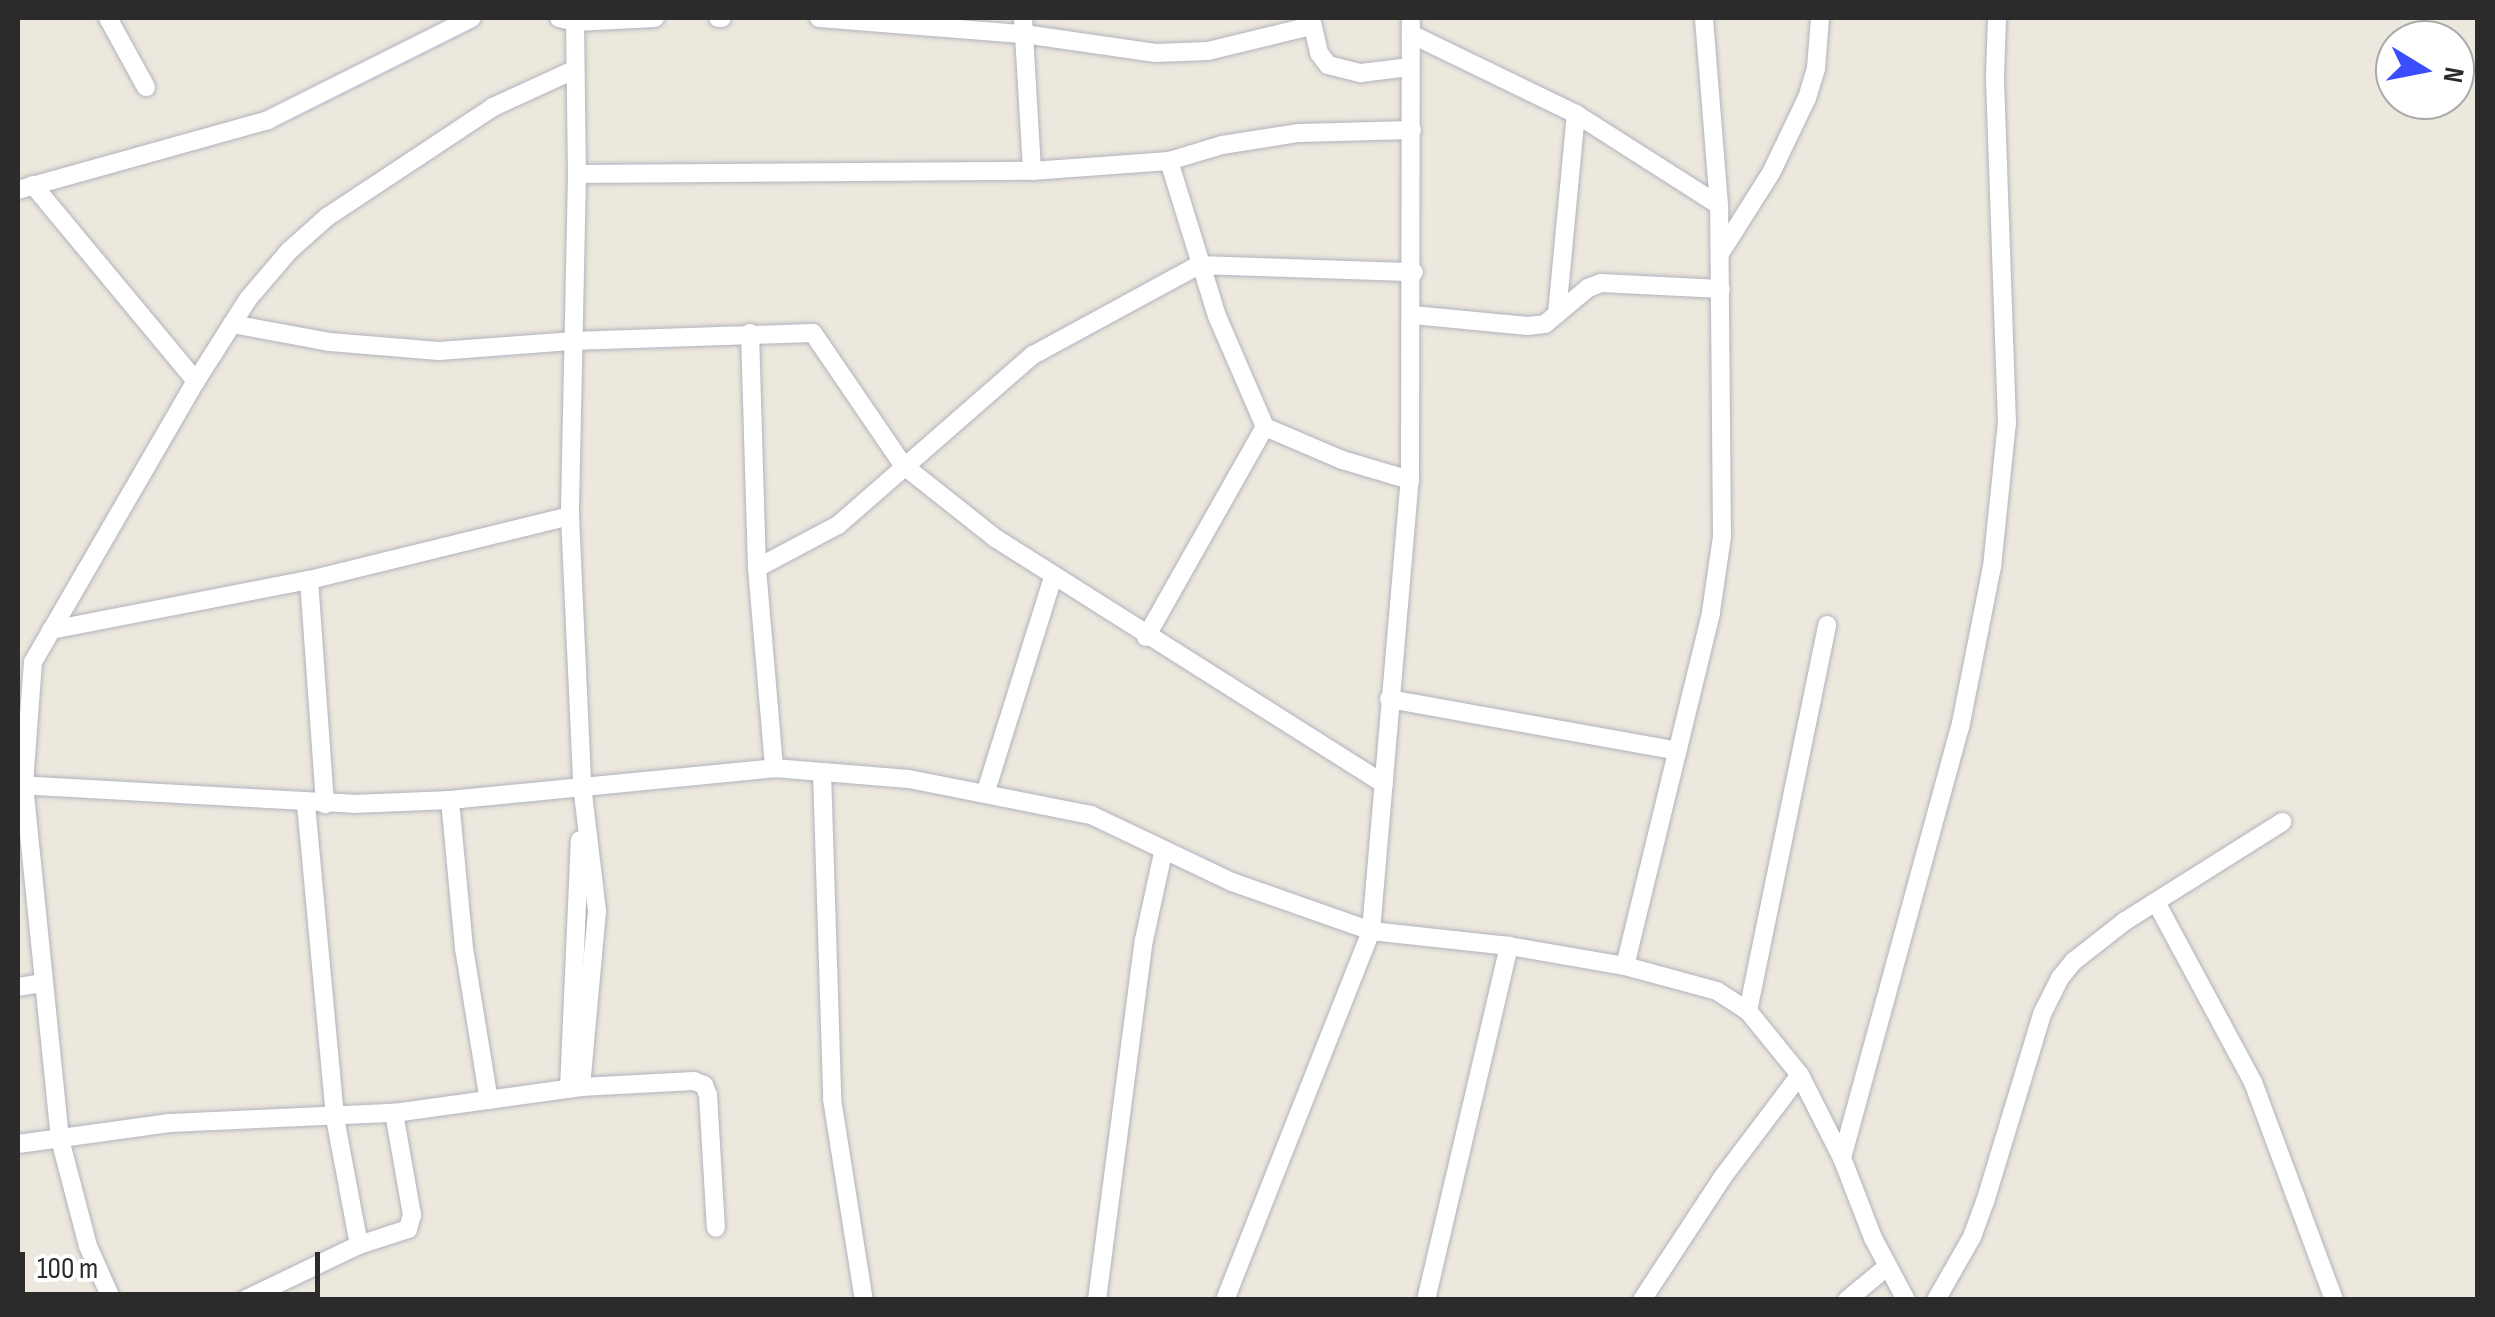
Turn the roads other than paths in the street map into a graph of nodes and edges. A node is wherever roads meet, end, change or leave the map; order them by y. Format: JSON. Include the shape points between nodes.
{"nodes":[{"id":1,"x":108,"y":18,"type":"edge"},
{"id":2,"x":472,"y":18,"type":"edge"},
{"id":3,"x":655,"y":18,"type":"edge"},
{"id":4,"x":819,"y":18,"type":"edge"},
{"id":5,"x":1704,"y":18,"type":"edge"},
{"id":6,"x":1820,"y":18,"type":"edge"},
{"id":7,"x":1997,"y":18,"type":"edge"},
{"id":8,"x":570,"y":19,"type":"edge"},
{"id":9,"x":1311,"y":22,"type":"edge"},
{"id":10,"x":1023,"y":26,"type":"edge"},
{"id":11,"x":1411,"y":26,"type":"edge"},
{"id":12,"x":1409,"y":67,"type":"junction"},
{"id":13,"x":574,"y":70,"type":"junction"},
{"id":14,"x":146,"y":88,"type":"dead end"},
{"id":15,"x":1576,"y":114,"type":"junction"},
{"id":16,"x":1412,"y":130,"type":"junction"},
{"id":17,"x":1169,"y":160,"type":"junction"},
{"id":18,"x":1032,"y":170,"type":"junction"},
{"id":19,"x":577,"y":174,"type":"junction"},
{"id":20,"x":25,"y":188,"type":"edge"},
{"id":21,"x":1719,"y":204,"type":"junction"},
{"id":22,"x":1721,"y":252,"type":"junction"},
{"id":23,"x":1199,"y":266,"type":"junction"},
{"id":24,"x":1414,"y":272,"type":"junction"},
{"id":25,"x":1721,"y":289,"type":"junction"},
{"id":26,"x":1413,"y":314,"type":"junction"},
{"id":27,"x":1558,"y":314,"type":"junction"},
{"id":28,"x":232,"y":324,"type":"junction"},
{"id":29,"x":750,"y":333,"type":"junction"},
{"id":30,"x":571,"y":341,"type":"junction"},
{"id":31,"x":196,"y":382,"type":"junction"},
{"id":32,"x":1265,"y":427,"type":"junction"},
{"id":33,"x":903,"y":465,"type":"junction"},
{"id":34,"x":1410,"y":480,"type":"junction"},
{"id":35,"x":570,"y":516,"type":"junction"},
{"id":36,"x":757,"y":568,"type":"junction"},
{"id":37,"x":1054,"y":577,"type":"junction"},
{"id":38,"x":310,"y":580,"type":"junction"},
{"id":39,"x":1828,"y":625,"type":"dead end"},
{"id":40,"x":52,"y":630,"type":"junction"},
{"id":41,"x":1146,"y":637,"type":"junction"},
{"id":42,"x":25,"y":661,"type":"edge"},
{"id":43,"x":1389,"y":699,"type":"junction"},
{"id":44,"x":1678,"y":751,"type":"junction"},
{"id":45,"x":774,"y":768,"type":"junction"},
{"id":46,"x":822,"y":772,"type":"junction"},
{"id":47,"x":21,"y":784,"type":"edge"},
{"id":48,"x":1384,"y":784,"type":"junction"},
{"id":49,"x":582,"y":785,"type":"junction"},
{"id":50,"x":986,"y":791,"type":"junction"},
{"id":51,"x":450,"y":800,"type":"junction"},
{"id":52,"x":316,"y":804,"type":"junction"},
{"id":53,"x":2282,"y":822,"type":"dead end"},
{"id":54,"x":1163,"y":853,"type":"junction"},
{"id":55,"x":2157,"y":904,"type":"junction"},
{"id":56,"x":1371,"y":931,"type":"junction"},
{"id":57,"x":1509,"y":946,"type":"junction"},
{"id":58,"x":1626,"y":966,"type":"junction"},
{"id":59,"x":43,"y":984,"type":"junction"},
{"id":60,"x":18,"y":987,"type":"edge"},
{"id":61,"x":1748,"y":1011,"type":"junction"},
{"id":62,"x":1800,"y":1075,"type":"junction"},
{"id":63,"x":575,"y":1088,"type":"junction"},
{"id":64,"x":489,"y":1100,"type":"junction"},
{"id":65,"x":394,"y":1113,"type":"junction"},
{"id":66,"x":335,"y":1118,"type":"junction"},
{"id":67,"x":60,"y":1139,"type":"junction"},
{"id":68,"x":18,"y":1144,"type":"edge"},
{"id":69,"x":1842,"y":1158,"type":"junction"},
{"id":70,"x":716,"y":1228,"type":"dead end"},
{"id":71,"x":359,"y":1245,"type":"junction"},
{"id":72,"x":1888,"y":1266,"type":"junction"},
{"id":73,"x":112,"y":1300,"type":"edge"},
{"id":74,"x":244,"y":1300,"type":"edge"},
{"id":75,"x":864,"y":1300,"type":"edge"},
{"id":76,"x":1098,"y":1300,"type":"edge"},
{"id":77,"x":1225,"y":1300,"type":"edge"},
{"id":78,"x":1426,"y":1300,"type":"edge"},
{"id":79,"x":1642,"y":1300,"type":"edge"},
{"id":80,"x":1847,"y":1300,"type":"edge"},
{"id":81,"x":1906,"y":1300,"type":"edge"},
{"id":82,"x":1936,"y":1300,"type":"edge"},
{"id":83,"x":2334,"y":1300,"type":"edge"}],
"edges":[{"from":1,"to":14,"type":"street"},
{"from":2,"to":20,"type":"street","via":[[268,120]]},
{"from":3,"to":8,"type":"street"},
{"from":4,"to":10,"type":"street"},
{"from":5,"to":21,"type":"street"},
{"from":6,"to":22,"type":"street","via":[[1806,98],[1771,173]]},
{"from":7,"to":69,"type":"street","via":[[2007,422],[1992,567],[1960,728]]},
{"from":8,"to":13,"type":"street"},
{"from":9,"to":10,"type":"street","via":[[1183,53]]},
{"from":9,"to":12,"type":"street","via":[[1328,66],[1361,73]]},
{"from":10,"to":18,"type":"street"},
{"from":11,"to":12,"type":"street"},
{"from":11,"to":15,"type":"street"},
{"from":12,"to":16,"type":"street"},
{"from":13,"to":19,"type":"street"},
{"from":13,"to":28,"type":"street","via":[[493,107],[327,217],[289,251]]},
{"from":15,"to":21,"type":"street"},
{"from":15,"to":27,"type":"street"},
{"from":16,"to":17,"type":"street","via":[[1299,133]]},
{"from":16,"to":24,"type":"street"},
{"from":17,"to":18,"type":"street"},
{"from":17,"to":23,"type":"street"},
{"from":18,"to":19,"type":"street"},
{"from":19,"to":30,"type":"street"},
{"from":20,"to":31,"type":"street"},
{"from":21,"to":22,"type":"street"},
{"from":22,"to":25,"type":"street"},
{"from":23,"to":24,"type":"street"},
{"from":23,"to":32,"type":"street"},
{"from":23,"to":33,"type":"street","via":[[1054,341]]},
{"from":24,"to":26,"type":"street"},
{"from":25,"to":27,"type":"street","via":[[1601,283]]},
{"from":25,"to":44,"type":"street","via":[[1722,537]]},
{"from":26,"to":27,"type":"street","via":[[1527,326]]},
{"from":26,"to":34,"type":"street"},
{"from":28,"to":30,"type":"street","via":[[330,342],[439,351]]},
{"from":28,"to":31,"type":"street"},
{"from":29,"to":30,"type":"street"},
{"from":29,"to":33,"type":"street","via":[[813,333]]},
{"from":29,"to":36,"type":"street"},
{"from":30,"to":35,"type":"street"},
{"from":31,"to":40,"type":"street"},
{"from":32,"to":34,"type":"street"},
{"from":32,"to":41,"type":"street"},
{"from":33,"to":36,"type":"street","via":[[838,525]]},
{"from":33,"to":37,"type":"street"},
{"from":34,"to":43,"type":"street"},
{"from":35,"to":38,"type":"street"},
{"from":35,"to":49,"type":"street"},
{"from":36,"to":45,"type":"street"},
{"from":37,"to":41,"type":"street"},
{"from":37,"to":50,"type":"street"},
{"from":38,"to":40,"type":"street"},
{"from":38,"to":52,"type":"street"},
{"from":39,"to":61,"type":"street"},
{"from":40,"to":42,"type":"street"},
{"from":41,"to":48,"type":"street"},
{"from":42,"to":47,"type":"street"},
{"from":43,"to":44,"type":"street"},
{"from":43,"to":48,"type":"street"},
{"from":44,"to":58,"type":"street"},
{"from":45,"to":46,"type":"street"},
{"from":45,"to":49,"type":"street"},
{"from":46,"to":50,"type":"street"},
{"from":46,"to":75,"type":"street","via":[[832,1100]]},
{"from":47,"to":52,"type":"street"},
{"from":47,"to":59,"type":"street"},
{"from":48,"to":56,"type":"street"},
{"from":49,"to":51,"type":"street"},
{"from":49,"to":63,"type":"street","via":[[597,911]]},
{"from":50,"to":54,"type":"street","via":[[1092,815]]},
{"from":51,"to":52,"type":"street"},
{"from":51,"to":64,"type":"street","via":[[464,948]]},
{"from":52,"to":66,"type":"street"},
{"from":53,"to":55,"type":"street"},
{"from":54,"to":56,"type":"street"},
{"from":54,"to":76,"type":"street","via":[[1144,940]]},
{"from":55,"to":82,"type":"street","via":[[2074,961],[2049,996],[1986,1202]]},
{"from":55,"to":83,"type":"street","via":[[2253,1082]]},
{"from":56,"to":57,"type":"street"},
{"from":56,"to":77,"type":"street"},
{"from":57,"to":58,"type":"street"},
{"from":57,"to":78,"type":"street"},
{"from":58,"to":61,"type":"street","via":[[1700,985]]},
{"from":59,"to":60,"type":"street"},
{"from":59,"to":67,"type":"street"},
{"from":61,"to":62,"type":"street"},
{"from":62,"to":69,"type":"street"},
{"from":62,"to":79,"type":"street"},
{"from":63,"to":64,"type":"street"},
{"from":63,"to":70,"type":"street","via":[[704,1084]]},
{"from":64,"to":65,"type":"street"},
{"from":65,"to":66,"type":"street"},
{"from":65,"to":71,"type":"street","via":[[412,1222]]},
{"from":66,"to":67,"type":"street","via":[[170,1123]]},
{"from":66,"to":71,"type":"street"},
{"from":67,"to":68,"type":"street"},
{"from":67,"to":73,"type":"street","via":[[88,1246]]},
{"from":69,"to":72,"type":"street"},
{"from":71,"to":74,"type":"street"},
{"from":72,"to":80,"type":"street"},
{"from":72,"to":81,"type":"street"}]}
